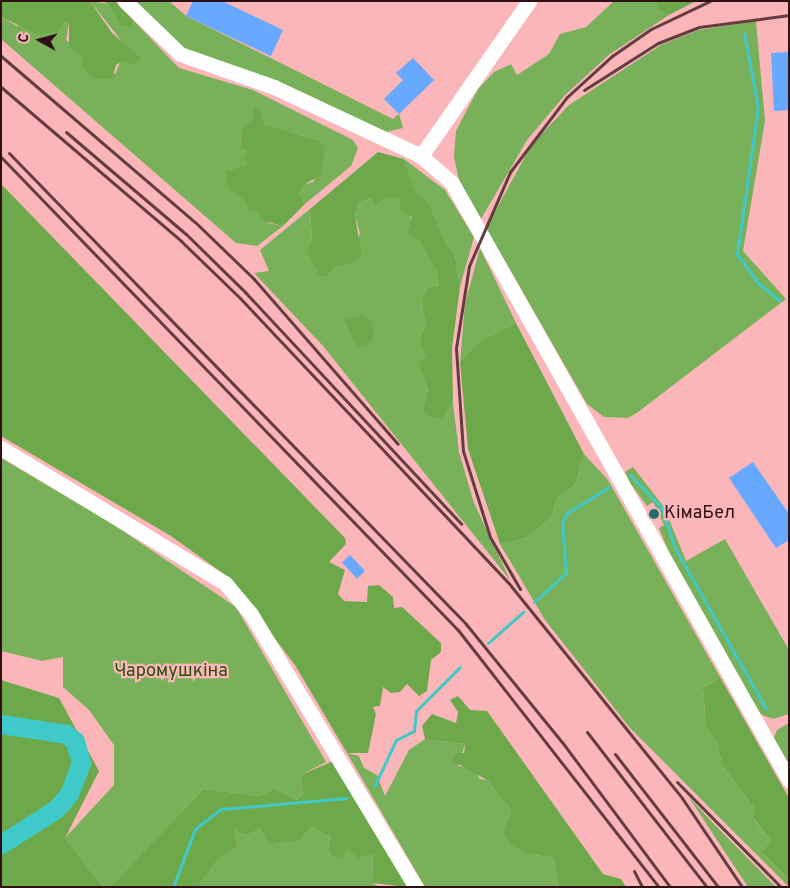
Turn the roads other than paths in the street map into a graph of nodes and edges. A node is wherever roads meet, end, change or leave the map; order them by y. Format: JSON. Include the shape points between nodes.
{"nodes":[{"id":1,"x":125,"y":1,"type":"edge"},
{"id":2,"x":529,"y":1,"type":"edge"},
{"id":3,"x":421,"y":156,"type":"junction"},
{"id":4,"x":1,"y":448,"type":"edge"},
{"id":5,"x":789,"y":780,"type":"edge"},
{"id":6,"x":416,"y":887,"type":"edge"}],
"edges":[{"from":1,"to":3,"type":"street","via":[[180,54],[274,87]]},
{"from":2,"to":3,"type":"street"},
{"from":3,"to":5,"type":"street","via":[[452,184],[476,222]]},
{"from":4,"to":6,"type":"street","via":[[225,583],[251,614]]}]}
